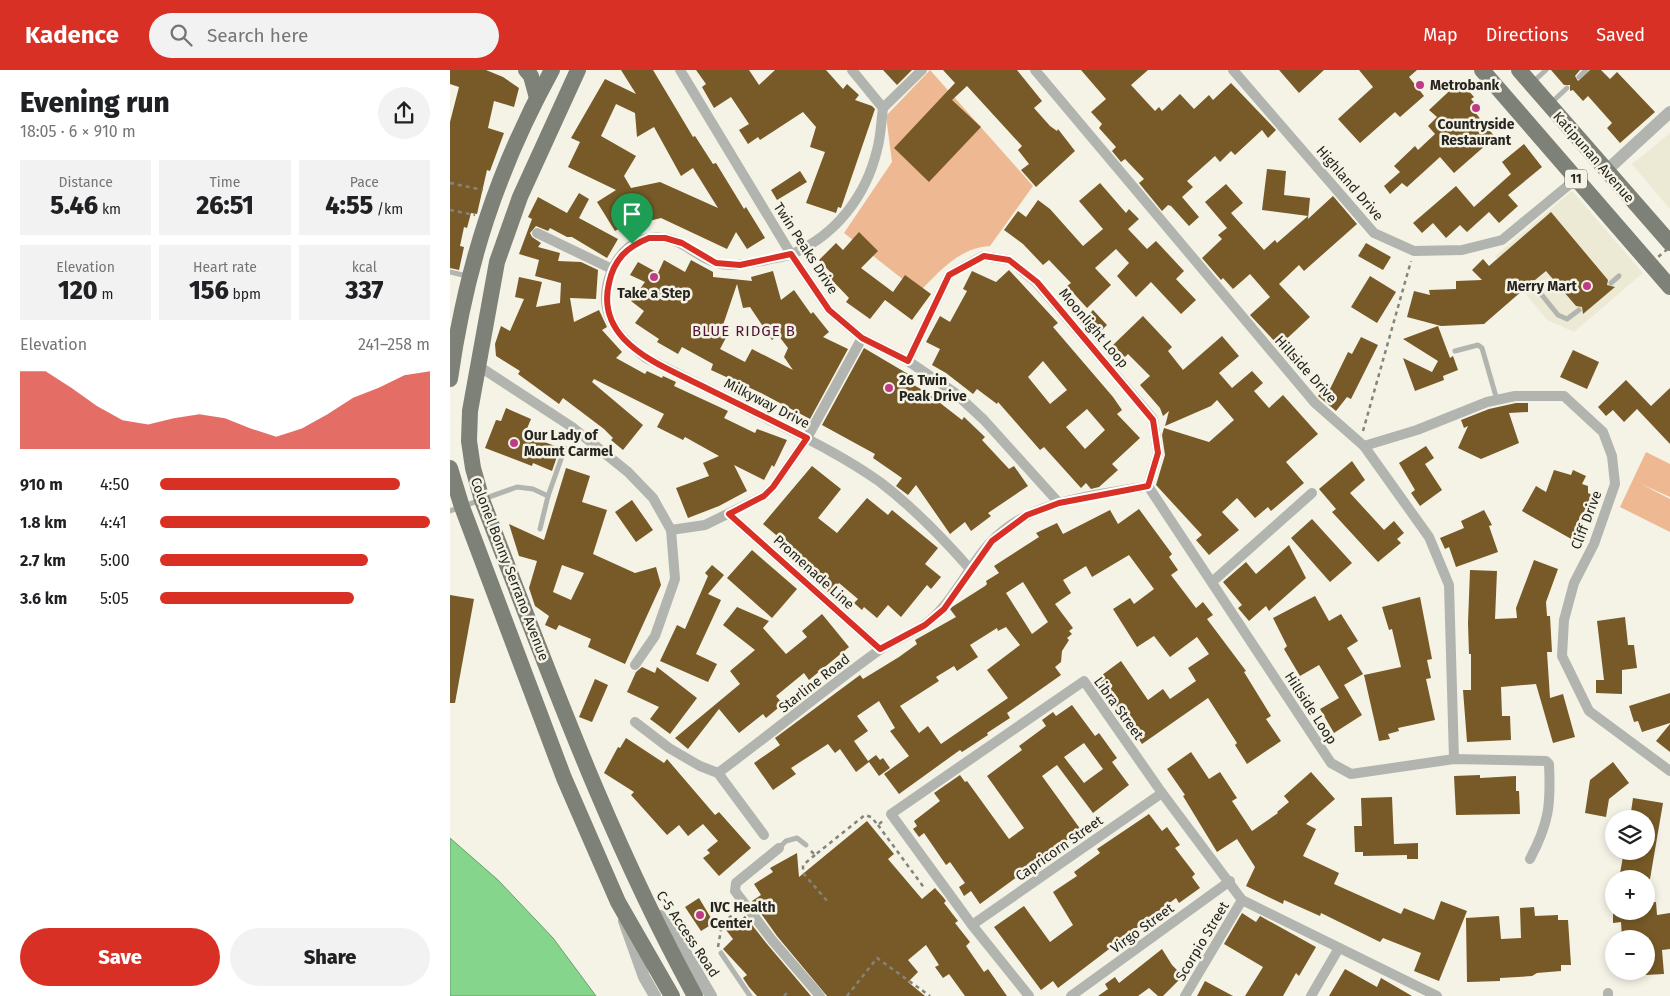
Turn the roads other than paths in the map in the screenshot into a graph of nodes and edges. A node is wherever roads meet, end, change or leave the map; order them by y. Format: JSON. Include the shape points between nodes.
{"nodes":[{"id":1,"x":526,"y":70,"type":"edge"},
{"id":2,"x":552,"y":70,"type":"edge"},
{"id":3,"x":559,"y":70,"type":"edge"},
{"id":4,"x":578,"y":70,"type":"edge"},
{"id":5,"x":680,"y":70,"type":"edge"},
{"id":6,"x":852,"y":70,"type":"edge"},
{"id":7,"x":922,"y":70,"type":"edge"},
{"id":8,"x":1035,"y":70,"type":"edge"},
{"id":9,"x":1234,"y":70,"type":"edge"},
{"id":10,"x":1482,"y":70,"type":"edge"},
{"id":11,"x":1519,"y":70,"type":"edge"},
{"id":12,"x":1546,"y":70,"type":"edge"},
{"id":13,"x":1586,"y":70,"type":"edge"},
{"id":14,"x":1579,"y":77,"type":"dead end"},
{"id":15,"x":1531,"y":84,"type":"junction"},
{"id":16,"x":1567,"y":88,"type":"dead end"},
{"id":17,"x":537,"y":98,"type":"junction"},
{"id":18,"x":564,"y":100,"type":"junction"},
{"id":19,"x":1549,"y":105,"type":"junction"},
{"id":20,"x":883,"y":108,"type":"junction"},
{"id":21,"x":1670,"y":112,"type":"edge"},
{"id":22,"x":1606,"y":171,"type":"junction"},
{"id":23,"x":1576,"y":179,"type":"junction"},
{"id":24,"x":536,"y":233,"type":"dead end"},
{"id":25,"x":1670,"y":245,"type":"edge"},
{"id":26,"x":791,"y":254,"type":"junction"},
{"id":27,"x":612,"y":269,"type":"junction"},
{"id":28,"x":450,"y":272,"type":"edge"},
{"id":29,"x":1620,"y":276,"type":"dead end"},
{"id":30,"x":470,"y":277,"type":"junction"},
{"id":31,"x":1611,"y":283,"type":"dead end"},
{"id":32,"x":1533,"y":284,"type":"dead end"},
{"id":33,"x":1670,"y":287,"type":"edge"},
{"id":34,"x":1579,"y":310,"type":"dead end"},
{"id":35,"x":862,"y":338,"type":"junction"},
{"id":36,"x":1455,"y":351,"type":"dead end"},
{"id":37,"x":452,"y":357,"type":"edge"},
{"id":38,"x":908,"y":361,"type":"junction"},
{"id":39,"x":477,"y":366,"type":"junction"},
{"id":40,"x":450,"y":379,"type":"edge"},
{"id":41,"x":1497,"y":400,"type":"junction"},
{"id":42,"x":807,"y":438,"type":"junction"},
{"id":43,"x":1362,"y":444,"type":"junction"},
{"id":44,"x":565,"y":448,"type":"dead end"},
{"id":45,"x":450,"y":468,"type":"edge"},
{"id":46,"x":1148,"y":486,"type":"junction"},
{"id":47,"x":1312,"y":493,"type":"dead end"},
{"id":48,"x":548,"y":496,"type":"junction"},
{"id":49,"x":482,"y":500,"type":"junction"},
{"id":50,"x":1059,"y":503,"type":"junction"},
{"id":51,"x":456,"y":509,"type":"edge"},
{"id":52,"x":729,"y":514,"type":"junction"},
{"id":53,"x":540,"y":529,"type":"dead end"},
{"id":54,"x":671,"y":530,"type":"junction"},
{"id":55,"x":970,"y":569,"type":"junction"},
{"id":56,"x":1212,"y":582,"type":"junction"},
{"id":57,"x":880,"y":649,"type":"junction"},
{"id":58,"x":635,"y":665,"type":"dead end"},
{"id":59,"x":634,"y":722,"type":"dead end"},
{"id":60,"x":1454,"y":760,"type":"junction"},
{"id":61,"x":1670,"y":771,"type":"edge"},
{"id":62,"x":718,"y":773,"type":"junction"},
{"id":63,"x":1162,"y":793,"type":"junction"},
{"id":64,"x":764,"y":835,"type":"dead end"},
{"id":65,"x":806,"y":845,"type":"road end"},
{"id":66,"x":779,"y":848,"type":"joint"},
{"id":67,"x":1530,"y":859,"type":"dead end"},
{"id":68,"x":1230,"y":881,"type":"junction"},
{"id":69,"x":639,"y":888,"type":"junction"},
{"id":70,"x":1242,"y":900,"type":"junction"},
{"id":71,"x":618,"y":902,"type":"junction"},
{"id":72,"x":972,"y":925,"type":"junction"},
{"id":73,"x":1339,"y":948,"type":"junction"},
{"id":74,"x":720,"y":953,"type":"road end"},
{"id":75,"x":655,"y":996,"type":"edge"},
{"id":76,"x":672,"y":996,"type":"edge"},
{"id":77,"x":695,"y":996,"type":"edge"},
{"id":78,"x":711,"y":996,"type":"edge"},
{"id":79,"x":750,"y":996,"type":"edge"},
{"id":80,"x":820,"y":996,"type":"edge"},
{"id":81,"x":1029,"y":996,"type":"edge"},
{"id":82,"x":1071,"y":996,"type":"edge"},
{"id":83,"x":1185,"y":996,"type":"edge"},
{"id":84,"x":1311,"y":996,"type":"edge"},
{"id":85,"x":1437,"y":996,"type":"edge"}],
"edges":[{"from":1,"to":17,"type":"main road"},
{"from":2,"to":17,"type":"main road"},
{"from":3,"to":18,"type":"main road"},
{"from":4,"to":18,"type":"main road","name":"Colonel Bonny Serrano Avenue"},
{"from":5,"to":26,"type":"street","name":"Twin Peaks Drive"},
{"from":6,"to":20,"type":"street"},
{"from":7,"to":20,"type":"street"},
{"from":8,"to":43,"type":"street","name":"Hillside Drive","via":[[1315,404]]},
{"from":9,"to":23,"type":"street","name":"Highland Drive","via":[[1374,233],[1414,251],[1462,250],[1502,240]]},
{"from":10,"to":23,"type":"main road","name":"Katipunan Avenue","number":"11"},
{"from":11,"to":15,"type":"main road","name":"Katipunan Avenue","number":"11"},
{"from":12,"to":15,"type":"lane"},
{"from":13,"to":14,"type":"lane"},
{"from":15,"to":19,"type":"main road","name":"Katipunan Avenue","number":"11"},
{"from":16,"to":19,"type":"lane"},
{"from":17,"to":30,"type":"main road","via":[[494,193]]},
{"from":18,"to":39,"type":"main road","name":"Colonel Bonny Serrano Avenue","via":[[520,197],[497,262]]},
{"from":19,"to":22,"type":"main road","name":"Katipunan Avenue","number":"11"},
{"from":20,"to":26,"type":"street","name":"Milkyway Drive","via":[[877,150],[859,199],[834,228]]},
{"from":21,"to":22,"type":"street"},
{"from":22,"to":25,"type":"main road","name":"Katipunan Avenue","number":"11"},
{"from":23,"to":33,"type":"main road","name":"Katipunan Avenue","number":"11"},
{"from":24,"to":27,"type":"street"},
{"from":26,"to":27,"type":"street","name":"Milkyway Drive","via":[[740,265],[716,263],[682,243],[649,238],[632,244]]},
{"from":26,"to":35,"type":"street","name":"Twin Peaks Drive","via":[[829,310]]},
{"from":27,"to":42,"type":"street","name":"Milkyway Drive","via":[[605,298],[609,316],[623,338],[646,358]]},
{"from":28,"to":30,"type":"lane"},
{"from":29,"to":31,"type":"lane"},
{"from":30,"to":37,"type":"main road"},
{"from":32,"to":34,"type":"lane","via":[[1558,315],[1568,320]]},
{"from":35,"to":38,"type":"street","name":"Twin Peaks Drive"},
{"from":35,"to":42,"type":"street"},
{"from":36,"to":41,"type":"lane","via":[[1478,345],[1482,348]]},
{"from":37,"to":40,"type":"main road"},
{"from":38,"to":46,"type":"street","name":"Moonlight Loop","via":[[949,275],[984,256],[1009,260],[1037,282],[1153,420],[1158,453]]},
{"from":38,"to":50,"type":"street","name":"Twin Peaks Drive","via":[[955,393],[984,420]]},
{"from":39,"to":49,"type":"main road","name":"Colonel Bonny Serrano Avenue","via":[[470,403],[469,441]]},
{"from":39,"to":54,"type":"street","via":[[572,427],[628,472],[653,498]]},
{"from":41,"to":43,"type":"street","name":"Cliff Drive","via":[[1417,430]]},
{"from":41,"to":61,"type":"street","name":"Cliff Drive","via":[[1515,396],[1564,396],[1603,432],[1612,456],[1615,484],[1594,544],[1574,583],[1564,620],[1562,656],[1589,711]]},
{"from":42,"to":52,"type":"street","via":[[769,491]]},
{"from":42,"to":55,"type":"street","name":"Milkyway Drive","via":[[844,458],[892,492],[942,537]]},
{"from":43,"to":60,"type":"street","name":"Hillside Drive","via":[[1429,537],[1449,585]]},
{"from":44,"to":48,"type":"lane"},
{"from":45,"to":51,"type":"main road","name":"Colonel Bonny Serrano Avenue"},
{"from":46,"to":50,"type":"street","name":"Starline Road"},
{"from":46,"to":56,"type":"street","name":"Hillside Loop"},
{"from":47,"to":56,"type":"street"},
{"from":48,"to":49,"type":"lane","via":[[533,489],[517,488]]},
{"from":48,"to":53,"type":"lane"},
{"from":49,"to":51,"type":"lane"},
{"from":49,"to":69,"type":"main road","name":"Colonel Bonny Serrano Avenue","via":[[585,764]]},
{"from":50,"to":55,"type":"street","name":"Starline Road","via":[[1027,515],[992,541]]},
{"from":51,"to":71,"type":"main road","name":"Colonel Bonny Serrano Avenue","via":[[564,778]]},
{"from":52,"to":54,"type":"street","via":[[705,525]]},
{"from":52,"to":57,"type":"street","name":"Promenade Line"},
{"from":54,"to":58,"type":"street","via":[[675,579],[655,636]]},
{"from":55,"to":57,"type":"street","name":"Starline Road","via":[[944,609],[925,625]]},
{"from":56,"to":60,"type":"street","name":"Hillside Loop","via":[[1331,763],[1351,774]]},
{"from":57,"to":62,"type":"street","name":"Starline Road"},
{"from":59,"to":62,"type":"street","via":[[669,748]]},
{"from":60,"to":67,"type":"street","name":"Hillside Loop","via":[[1546,761],[1549,764],[1550,800],[1544,832]]},
{"from":62,"to":64,"type":"street"},
{"from":63,"to":68,"type":"street","name":"Libra Street"},
{"from":63,"to":72,"type":"street","name":"Capricorn Street"},
{"from":63,"to":72,"type":"street","name":"Libra Street","via":[[1084,681],[891,814]]},
{"from":65,"to":66,"type":"lane","via":[[797,838],[786,841]]},
{"from":66,"to":80,"type":"street","via":[[736,883],[735,891]]},
{"from":68,"to":70,"type":"street","name":"Libra Street"},
{"from":68,"to":82,"type":"street","name":"Virgo Street"},
{"from":69,"to":77,"type":"main road","name":"Colonel Bonny Serrano Avenue"},
{"from":69,"to":78,"type":"street","name":"C-5 Access Road","via":[[684,950]]},
{"from":70,"to":73,"type":"street"},
{"from":70,"to":83,"type":"street","name":"Scorpio Street"},
{"from":71,"to":75,"type":"street","via":[[632,946]]},
{"from":71,"to":76,"type":"main road","name":"Colonel Bonny Serrano Avenue"},
{"from":72,"to":81,"type":"street"},
{"from":73,"to":84,"type":"street"},
{"from":73,"to":85,"type":"street"},
{"from":74,"to":79,"type":"lane"}]}
